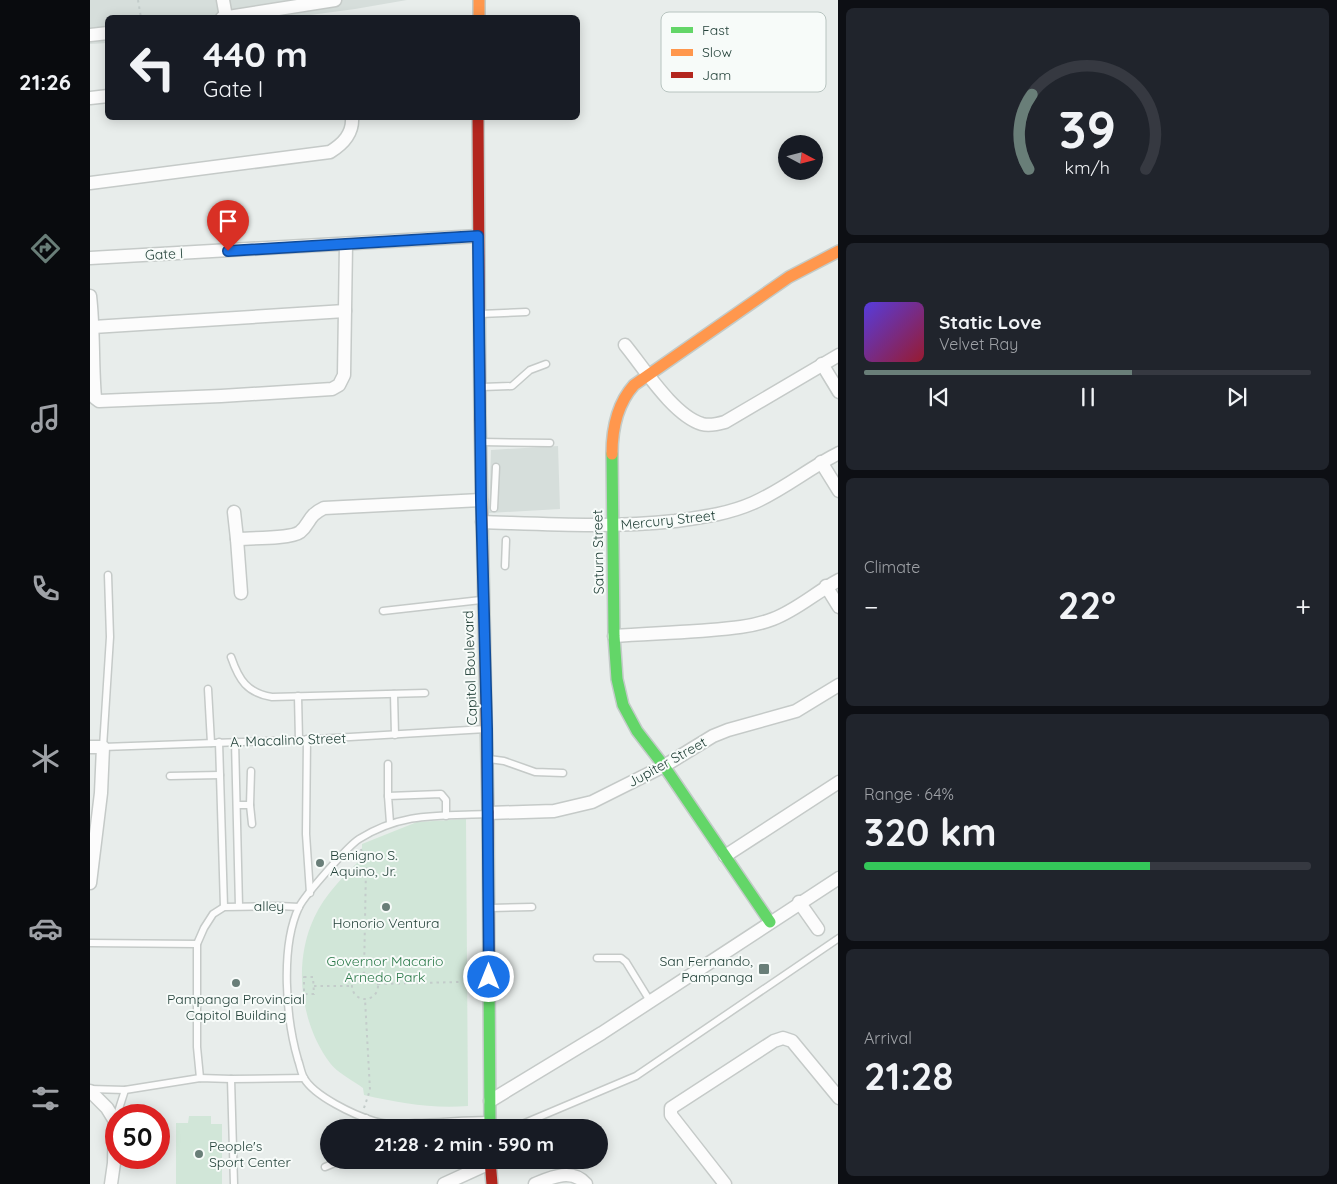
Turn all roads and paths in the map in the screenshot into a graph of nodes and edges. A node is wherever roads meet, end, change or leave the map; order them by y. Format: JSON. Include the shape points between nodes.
{"nodes":[{"id":1,"x":138,"y":0,"type":"edge"},
{"id":2,"x":223,"y":0,"type":"edge"},
{"id":3,"x":335,"y":0,"type":"edge"},
{"id":4,"x":479,"y":0,"type":"edge"},
{"id":5,"x":313,"y":2,"type":"edge"},
{"id":6,"x":140,"y":15,"type":"edge"},
{"id":7,"x":226,"y":15,"type":"edge"},
{"id":8,"x":238,"y":15,"type":"edge"},
{"id":9,"x":479,"y":15,"type":"edge"},
{"id":10,"x":105,"y":32,"type":"edge"},
{"id":11,"x":90,"y":35,"type":"edge"},
{"id":12,"x":105,"y":96,"type":"edge"},
{"id":13,"x":90,"y":98,"type":"edge"},
{"id":14,"x":352,"y":120,"type":"edge"},
{"id":15,"x":478,"y":120,"type":"edge"},
{"id":16,"x":90,"y":183,"type":"edge"},
{"id":17,"x":478,"y":236,"type":"junction"},
{"id":18,"x":346,"y":244,"type":"junction"},
{"id":19,"x":838,"y":251,"type":"edge"},
{"id":20,"x":90,"y":258,"type":"edge"},
{"id":21,"x":90,"y":296,"type":"edge"},
{"id":22,"x":345,"y":312,"type":"junction"},
{"id":23,"x":526,"y":312,"type":"dead end"},
{"id":24,"x":479,"y":314,"type":"junction"},
{"id":25,"x":93,"y":327,"type":"junction"},
{"id":26,"x":625,"y":344,"type":"dead end"},
{"id":27,"x":838,"y":355,"type":"edge"},
{"id":28,"x":546,"y":364,"type":"dead end"},
{"id":29,"x":822,"y":364,"type":"junction"},
{"id":30,"x":649,"y":374,"type":"junction"},
{"id":31,"x":479,"y":387,"type":"junction"},
{"id":32,"x":838,"y":392,"type":"edge"},
{"id":33,"x":481,"y":442,"type":"junction"},
{"id":34,"x":550,"y":443,"type":"dead end"},
{"id":35,"x":838,"y":453,"type":"edge"},
{"id":36,"x":821,"y":462,"type":"junction"},
{"id":37,"x":496,"y":468,"type":"dead end"},
{"id":38,"x":838,"y":491,"type":"edge"},
{"id":39,"x":481,"y":500,"type":"junction"},
{"id":40,"x":494,"y":508,"type":"dead end"},
{"id":41,"x":234,"y":512,"type":"dead end"},
{"id":42,"x":482,"y":522,"type":"junction"},
{"id":43,"x":613,"y":526,"type":"junction"},
{"id":44,"x":237,"y":539,"type":"junction"},
{"id":45,"x":506,"y":540,"type":"dead end"},
{"id":46,"x":505,"y":566,"type":"dead end"},
{"id":47,"x":108,"y":576,"type":"dead end"},
{"id":48,"x":838,"y":580,"type":"edge"},
{"id":49,"x":826,"y":586,"type":"junction"},
{"id":50,"x":241,"y":593,"type":"dead end"},
{"id":51,"x":482,"y":600,"type":"junction"},
{"id":52,"x":838,"y":607,"type":"edge"},
{"id":53,"x":383,"y":610,"type":"dead end"},
{"id":54,"x":614,"y":636,"type":"junction"},
{"id":55,"x":231,"y":657,"type":"dead end"},
{"id":56,"x":838,"y":685,"type":"edge"},
{"id":57,"x":208,"y":689,"type":"dead end"},
{"id":58,"x":425,"y":693,"type":"dead end"},
{"id":59,"x":394,"y":694,"type":"junction"},
{"id":60,"x":298,"y":696,"type":"junction"},
{"id":61,"x":487,"y":729,"type":"junction"},
{"id":62,"x":395,"y":735,"type":"junction"},
{"id":63,"x":303,"y":740,"type":"junction"},
{"id":64,"x":235,"y":741,"type":"junction"},
{"id":65,"x":219,"y":742,"type":"junction"},
{"id":66,"x":211,"y":743,"type":"junction"},
{"id":67,"x":90,"y":747,"type":"edge"},
{"id":68,"x":103,"y":747,"type":"junction"},
{"id":69,"x":487,"y":759,"type":"junction"},
{"id":70,"x":388,"y":764,"type":"dead end"},
{"id":71,"x":664,"y":766,"type":"junction"},
{"id":72,"x":251,"y":771,"type":"dead end"},
{"id":73,"x":563,"y":773,"type":"dead end"},
{"id":74,"x":220,"y":775,"type":"junction"},
{"id":75,"x":170,"y":776,"type":"dead end"},
{"id":76,"x":838,"y":782,"type":"edge"},
{"id":77,"x":388,"y":796,"type":"junction"},
{"id":78,"x":250,"y":805,"type":"junction"},
{"id":79,"x":237,"y":806,"type":"junction"},
{"id":80,"x":488,"y":813,"type":"junction"},
{"id":81,"x":446,"y":816,"type":"junction"},
{"id":82,"x":390,"y":823,"type":"junction"},
{"id":83,"x":252,"y":824,"type":"dead end"},
{"id":84,"x":359,"y":839,"type":"junction"},
{"id":85,"x":725,"y":856,"type":"junction"},
{"id":86,"x":838,"y":878,"type":"edge"},
{"id":87,"x":90,"y":883,"type":"edge"},
{"id":88,"x":310,"y":893,"type":"junction"},
{"id":89,"x":799,"y":902,"type":"junction"},
{"id":90,"x":239,"y":906,"type":"junction"},
{"id":91,"x":224,"y":907,"type":"junction"},
{"id":92,"x":300,"y":907,"type":"junction"},
{"id":93,"x":532,"y":907,"type":"dead end"},
{"id":94,"x":489,"y":908,"type":"junction"},
{"id":95,"x":770,"y":922,"type":"junction"},
{"id":96,"x":818,"y":929,"type":"dead end"},
{"id":97,"x":838,"y":938,"type":"edge"},
{"id":98,"x":90,"y":943,"type":"edge"},
{"id":99,"x":197,"y":944,"type":"junction"},
{"id":100,"x":597,"y":958,"type":"dead end"},
{"id":101,"x":364,"y":973,"type":"junction"},
{"id":102,"x":460,"y":982,"type":"dead end"},
{"id":103,"x":378,"y":984,"type":"junction"},
{"id":104,"x":314,"y":986,"type":"junction"},
{"id":105,"x":352,"y":986,"type":"junction"},
{"id":106,"x":366,"y":999,"type":"junction"},
{"id":107,"x":650,"y":1001,"type":"junction"},
{"id":108,"x":200,"y":1078,"type":"junction"},
{"id":109,"x":304,"y":1078,"type":"junction"},
{"id":110,"x":231,"y":1079,"type":"junction"},
{"id":111,"x":90,"y":1090,"type":"edge"},
{"id":112,"x":124,"y":1090,"type":"junction"},
{"id":113,"x":838,"y":1098,"type":"edge"},
{"id":114,"x":490,"y":1101,"type":"junction"},
{"id":115,"x":120,"y":1104,"type":"edge"},
{"id":116,"x":105,"y":1106,"type":"edge"},
{"id":117,"x":363,"y":1117,"type":"junction"},
{"id":118,"x":369,"y":1119,"type":"edge"},
{"id":119,"x":490,"y":1119,"type":"edge"},
{"id":120,"x":534,"y":1119,"type":"edge"},
{"id":121,"x":113,"y":1169,"type":"edge"},
{"id":122,"x":474,"y":1169,"type":"edge"},
{"id":123,"x":491,"y":1169,"type":"edge"},
{"id":124,"x":112,"y":1184,"type":"edge"},
{"id":125,"x":235,"y":1184,"type":"edge"},
{"id":126,"x":444,"y":1184,"type":"edge"},
{"id":127,"x":492,"y":1184,"type":"edge"},
{"id":128,"x":535,"y":1184,"type":"edge"},
{"id":129,"x":586,"y":1184,"type":"edge"},
{"id":130,"x":725,"y":1184,"type":"edge"}],
"edges":[{"from":1,"to":6,"type":"path"},
{"from":2,"to":7,"type":"street"},
{"from":3,"to":5,"type":"street"},
{"from":4,"to":9,"type":"main road"},
{"from":5,"to":8,"type":"street"},
{"from":10,"to":11,"type":"street"},
{"from":12,"to":13,"type":"street"},
{"from":14,"to":16,"type":"street","via":[[348,137],[330,152]]},
{"from":15,"to":17,"type":"main road","name":"Capitol Boulevard"},
{"from":17,"to":18,"type":"street","name":"Gate I"},
{"from":17,"to":24,"type":"main road","name":"Capitol Boulevard"},
{"from":18,"to":20,"type":"street","name":"Gate I"},
{"from":18,"to":22,"type":"street"},
{"from":19,"to":30,"type":"main road","name":"Saturn Street","via":[[789,277]]},
{"from":21,"to":25,"type":"street"},
{"from":22,"to":25,"type":"street"},
{"from":22,"to":25,"type":"street","via":[[344,375],[339,385],[332,389],[239,395],[99,401],[95,398],[94,388]]},
{"from":23,"to":24,"type":"lane"},
{"from":24,"to":31,"type":"main road","name":"Capitol Boulevard"},
{"from":26,"to":30,"type":"street"},
{"from":27,"to":29,"type":"street"},
{"from":28,"to":31,"type":"lane","via":[[530,370],[512,386]]},
{"from":29,"to":30,"type":"street","via":[[749,409],[714,425],[688,417],[669,401]]},
{"from":29,"to":32,"type":"street"},
{"from":30,"to":43,"type":"main road","name":"Saturn Street","via":[[626,394],[618,410],[612,448]]},
{"from":31,"to":33,"type":"main road","name":"Capitol Boulevard"},
{"from":33,"to":34,"type":"lane"},
{"from":33,"to":39,"type":"main road","name":"Capitol Boulevard"},
{"from":35,"to":36,"type":"street","name":"Mercury Street"},
{"from":36,"to":38,"type":"street"},
{"from":36,"to":43,"type":"street","name":"Mercury Street","via":[[773,493],[726,513]]},
{"from":37,"to":40,"type":"lane"},
{"from":39,"to":42,"type":"main road","name":"Capitol Boulevard"},
{"from":39,"to":44,"type":"street","via":[[324,508],[293,536]]},
{"from":41,"to":44,"type":"street"},
{"from":42,"to":43,"type":"street","name":"Mercury Street"},
{"from":42,"to":51,"type":"main road","name":"Capitol Boulevard"},
{"from":43,"to":54,"type":"main road","name":"Saturn Street"},
{"from":44,"to":50,"type":"street"},
{"from":45,"to":46,"type":"lane"},
{"from":47,"to":68,"type":"lane","via":[[110,637]]},
{"from":48,"to":49,"type":"street"},
{"from":49,"to":52,"type":"street"},
{"from":49,"to":54,"type":"street","via":[[794,608],[752,625]]},
{"from":51,"to":53,"type":"lane"},
{"from":51,"to":61,"type":"main road","name":"Capitol Boulevard"},
{"from":54,"to":71,"type":"main road","name":"Saturn Street","via":[[617,679],[623,705],[637,731]]},
{"from":55,"to":60,"type":"lane","via":[[237,674],[257,694]]},
{"from":56,"to":71,"type":"street","name":"Jupiter Street","via":[[796,711],[713,736]]},
{"from":57,"to":66,"type":"lane"},
{"from":58,"to":59,"type":"lane"},
{"from":59,"to":60,"type":"lane"},
{"from":59,"to":62,"type":"lane"},
{"from":60,"to":63,"type":"lane"},
{"from":61,"to":62,"type":"lane","name":"A. Macalino Street"},
{"from":61,"to":69,"type":"main road","name":"Capitol Boulevard"},
{"from":62,"to":63,"type":"lane","name":"A. Macalino Street"},
{"from":63,"to":64,"type":"lane","name":"A. Macalino Street"},
{"from":63,"to":88,"type":"lane"},
{"from":64,"to":65,"type":"lane","name":"A. Macalino Street"},
{"from":64,"to":79,"type":"lane"},
{"from":65,"to":66,"type":"lane","name":"A. Macalino Street"},
{"from":65,"to":74,"type":"lane"},
{"from":66,"to":68,"type":"lane","name":"A. Macalino Street"},
{"from":67,"to":68,"type":"street","name":"A. Macalino Street"},
{"from":68,"to":87,"type":"street"},
{"from":69,"to":73,"type":"lane","via":[[504,761],[535,772]]},
{"from":69,"to":80,"type":"main road","name":"Capitol Boulevard"},
{"from":70,"to":77,"type":"lane"},
{"from":71,"to":80,"type":"street","name":"Jupiter Street","via":[[592,802],[554,810]]},
{"from":71,"to":85,"type":"main road","name":"Saturn Street"},
{"from":72,"to":78,"type":"lane"},
{"from":74,"to":75,"type":"lane"},
{"from":74,"to":91,"type":"lane"},
{"from":76,"to":85,"type":"street"},
{"from":77,"to":81,"type":"lane","via":[[442,794],[446,800]]},
{"from":77,"to":82,"type":"lane"},
{"from":78,"to":79,"type":"lane"},
{"from":78,"to":83,"type":"lane"},
{"from":79,"to":90,"type":"lane"},
{"from":80,"to":81,"type":"lane"},
{"from":80,"to":94,"type":"main road","name":"Capitol Boulevard"},
{"from":81,"to":82,"type":"lane","via":[[412,817]]},
{"from":82,"to":84,"type":"lane"},
{"from":84,"to":88,"type":"lane"},
{"from":84,"to":101,"type":"path","via":[[366,868]]},
{"from":85,"to":95,"type":"main road","name":"Saturn Street"},
{"from":86,"to":89,"type":"street"},
{"from":88,"to":92,"type":"lane"},
{"from":89,"to":95,"type":"street"},
{"from":89,"to":96,"type":"street"},
{"from":90,"to":91,"type":"lane","name":"alley"},
{"from":90,"to":92,"type":"lane","name":"alley"},
{"from":91,"to":99,"type":"lane","via":[[213,914]]},
{"from":92,"to":109,"type":"lane","via":[[290,934],[286,992],[292,1040]]},
{"from":93,"to":94,"type":"lane"},
{"from":94,"to":114,"type":"main road","name":"Capitol Boulevard"},
{"from":95,"to":107,"type":"street"},
{"from":97,"to":120,"type":"lane","via":[[636,1076]]},
{"from":98,"to":99,"type":"lane"},
{"from":99,"to":108,"type":"lane"},
{"from":100,"to":107,"type":"lane","via":[[621,958],[626,962]]},
{"from":101,"to":103,"type":"path","via":[[370,974]]},
{"from":101,"to":105,"type":"path","via":[[358,975]]},
{"from":102,"to":103,"type":"path"},
{"from":103,"to":106,"type":"path","via":[[377,992]]},
{"from":104,"to":104,"type":"path","via":[[314,977],[304,977],[304,994],[314,994]]},
{"from":104,"to":105,"type":"path"},
{"from":105,"to":106,"type":"path","via":[[358,998]]},
{"from":106,"to":117,"type":"path","via":[[370,1090]]},
{"from":107,"to":114,"type":"street"},
{"from":108,"to":110,"type":"lane"},
{"from":108,"to":112,"type":"lane"},
{"from":109,"to":110,"type":"lane"},
{"from":109,"to":117,"type":"lane","via":[[333,1103]]},
{"from":110,"to":125,"type":"lane"},
{"from":111,"to":112,"type":"lane"},
{"from":111,"to":116,"type":"street"},
{"from":112,"to":115,"type":"lane"},
{"from":113,"to":130,"type":"street","via":[[792,1041],[783,1038],[671,1108],[671,1115]]},
{"from":114,"to":119,"type":"main road","name":"Capitol Boulevard"},
{"from":117,"to":118,"type":"lane"},
{"from":121,"to":124,"type":"street"},
{"from":122,"to":126,"type":"street"},
{"from":123,"to":127,"type":"main road"},
{"from":128,"to":129,"type":"street","via":[[568,1174]]}]}
